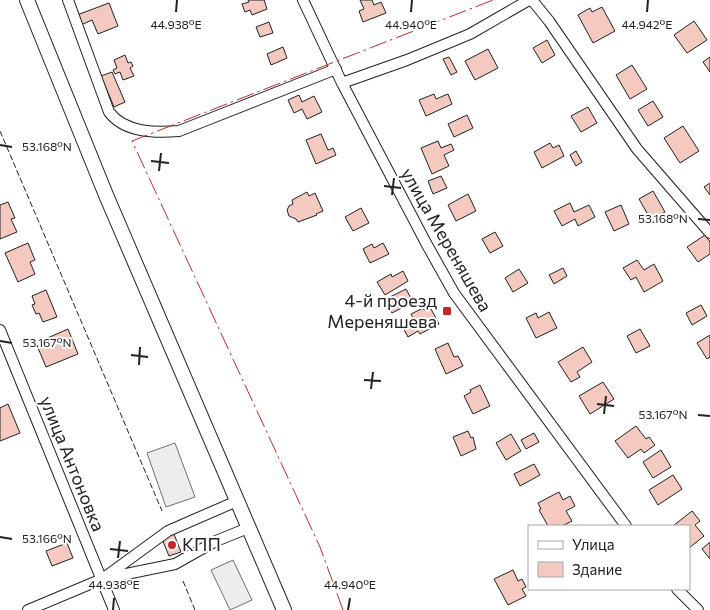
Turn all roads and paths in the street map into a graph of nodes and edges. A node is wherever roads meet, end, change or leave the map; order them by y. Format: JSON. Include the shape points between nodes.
{"nodes":[{"id":1,"x":27,"y":0,"type":"edge"},
{"id":2,"x":68,"y":0,"type":"edge"},
{"id":3,"x":303,"y":0,"type":"edge"},
{"id":4,"x":527,"y":1,"type":"edge"},
{"id":5,"x":336,"y":69,"type":"junction"},
{"id":6,"x":342,"y":83,"type":"junction"},
{"id":7,"x":710,"y":233,"type":"edge"},
{"id":8,"x":0,"y":330,"type":"edge"},
{"id":9,"x":237,"y":501,"type":"junction"},
{"id":10,"x":625,"y":525,"type":"edge"},
{"id":11,"x":248,"y":528,"type":"junction"},
{"id":12,"x":102,"y":580,"type":"junction"},
{"id":13,"x":678,"y":590,"type":"edge"},
{"id":14,"x":28,"y":610,"type":"edge"},
{"id":15,"x":114,"y":610,"type":"edge"},
{"id":16,"x":284,"y":610,"type":"edge"},
{"id":17,"x":698,"y":610,"type":"edge"}],
"edges":[{"from":1,"to":9,"type":"street","via":[[106,196]]},
{"from":2,"to":5,"type":"street","via":[[109,112],[114,119],[134,128],[179,131]]},
{"from":3,"to":5,"type":"street","name":"улица Мереняшева"},
{"from":4,"to":6,"type":"street","via":[[470,34]]},
{"from":4,"to":7,"type":"street","via":[[549,21],[637,148]]},
{"from":5,"to":6,"type":"street","name":"улица Мереняшева"},
{"from":6,"to":10,"type":"street","name":"улица Мереняшева","via":[[454,293]]},
{"from":8,"to":12,"type":"street","name":"улица Антоновка"},
{"from":9,"to":11,"type":"street"},
{"from":9,"to":12,"type":"street","via":[[168,531]]},
{"from":11,"to":12,"type":"street","via":[[175,564]]},
{"from":11,"to":16,"type":"street"},
{"from":12,"to":14,"type":"street"},
{"from":12,"to":15,"type":"street","name":"улица Антоновка"},
{"from":13,"to":17,"type":"street"}]}
